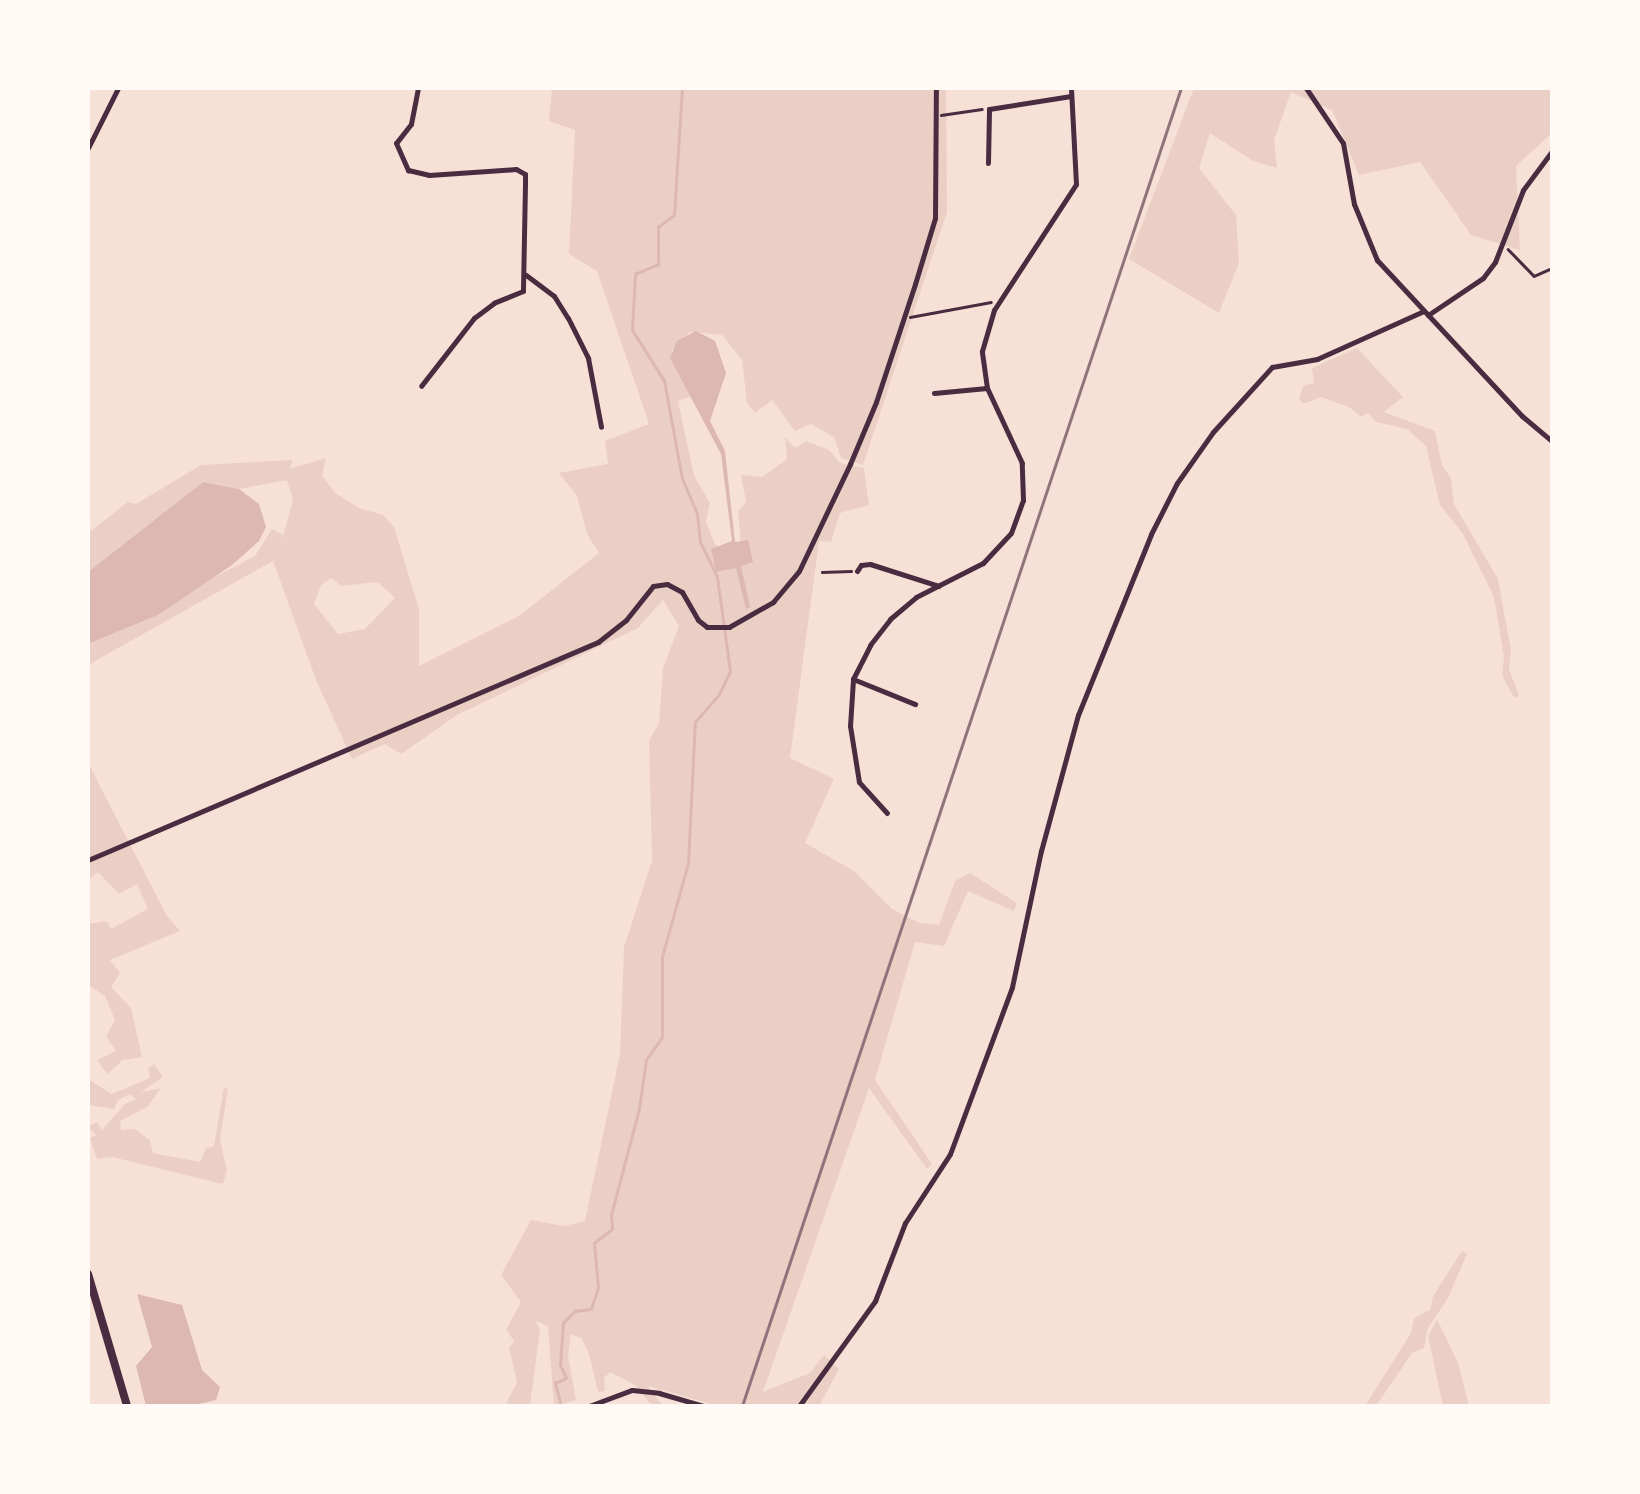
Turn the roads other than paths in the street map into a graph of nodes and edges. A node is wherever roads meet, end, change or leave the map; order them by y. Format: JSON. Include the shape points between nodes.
{"nodes":[{"id":1,"x":118,"y":88,"type":"edge"},
{"id":2,"x":418,"y":88,"type":"edge"},
{"id":3,"x":936,"y":88,"type":"edge"},
{"id":4,"x":1071,"y":88,"type":"edge"},
{"id":5,"x":1306,"y":88,"type":"edge"},
{"id":6,"x":1071,"y":96,"type":"junction"},
{"id":7,"x":88,"y":148,"type":"edge"},
{"id":8,"x":1552,"y":152,"type":"edge"},
{"id":9,"x":988,"y":163,"type":"dead end"},
{"id":10,"x":526,"y":275,"type":"junction"},
{"id":11,"x":1426,"y":313,"type":"junction"},
{"id":12,"x":420,"y":386,"type":"dead end"},
{"id":13,"x":986,"y":388,"type":"junction"},
{"id":14,"x":934,"y":393,"type":"dead end"},
{"id":15,"x":602,"y":427,"type":"dead end"},
{"id":16,"x":1552,"y":441,"type":"edge"},
{"id":17,"x":857,"y":571,"type":"road end"},
{"id":18,"x":939,"y":586,"type":"junction"},
{"id":19,"x":853,"y":679,"type":"junction"},
{"id":20,"x":916,"y":704,"type":"dead end"},
{"id":21,"x":887,"y":813,"type":"dead end"},
{"id":22,"x":88,"y":860,"type":"edge"},
{"id":23,"x":88,"y":1274,"type":"edge"},
{"id":24,"x":126,"y":1406,"type":"edge"},
{"id":25,"x":589,"y":1406,"type":"edge"},
{"id":26,"x":704,"y":1406,"type":"edge"},
{"id":27,"x":799,"y":1406,"type":"edge"}],
"edges":[{"from":1,"to":7,"type":"street"},
{"from":2,"to":10,"type":"street","via":[[410,124],[396,143],[400,160],[418,175],[502,168],[524,174]]},
{"from":3,"to":22,"type":"street","via":[[935,218],[876,402],[799,570],[773,602],[720,627],[698,620],[682,592],[653,586],[598,642]]},
{"from":4,"to":6,"type":"street"},
{"from":5,"to":11,"type":"street","via":[[1343,143],[1354,204],[1377,260]]},
{"from":6,"to":9,"type":"street","via":[[989,109]]},
{"from":6,"to":13,"type":"street","via":[[1076,184],[1004,295],[984,340]]},
{"from":8,"to":11,"type":"street","via":[[1523,190],[1484,278]]},
{"from":10,"to":12,"type":"street","via":[[523,292],[474,318]]},
{"from":10,"to":15,"type":"street","via":[[554,296],[582,344]]},
{"from":11,"to":16,"type":"street"},
{"from":11,"to":27,"type":"street","via":[[1317,359],[1272,367],[1177,482],[1078,714],[1012,987],[950,1154],[905,1223],[875,1301]]},
{"from":13,"to":14,"type":"street"},
{"from":13,"to":18,"type":"street","via":[[1022,464],[1022,500],[996,553]]},
{"from":17,"to":18,"type":"street","via":[[870,564]]},
{"from":18,"to":19,"type":"street","via":[[890,619]]},
{"from":19,"to":20,"type":"street"},
{"from":19,"to":21,"type":"street","via":[[850,726],[859,782]]},
{"from":23,"to":24,"type":"main road"},
{"from":25,"to":26,"type":"street","via":[[632,1390]]}]}
